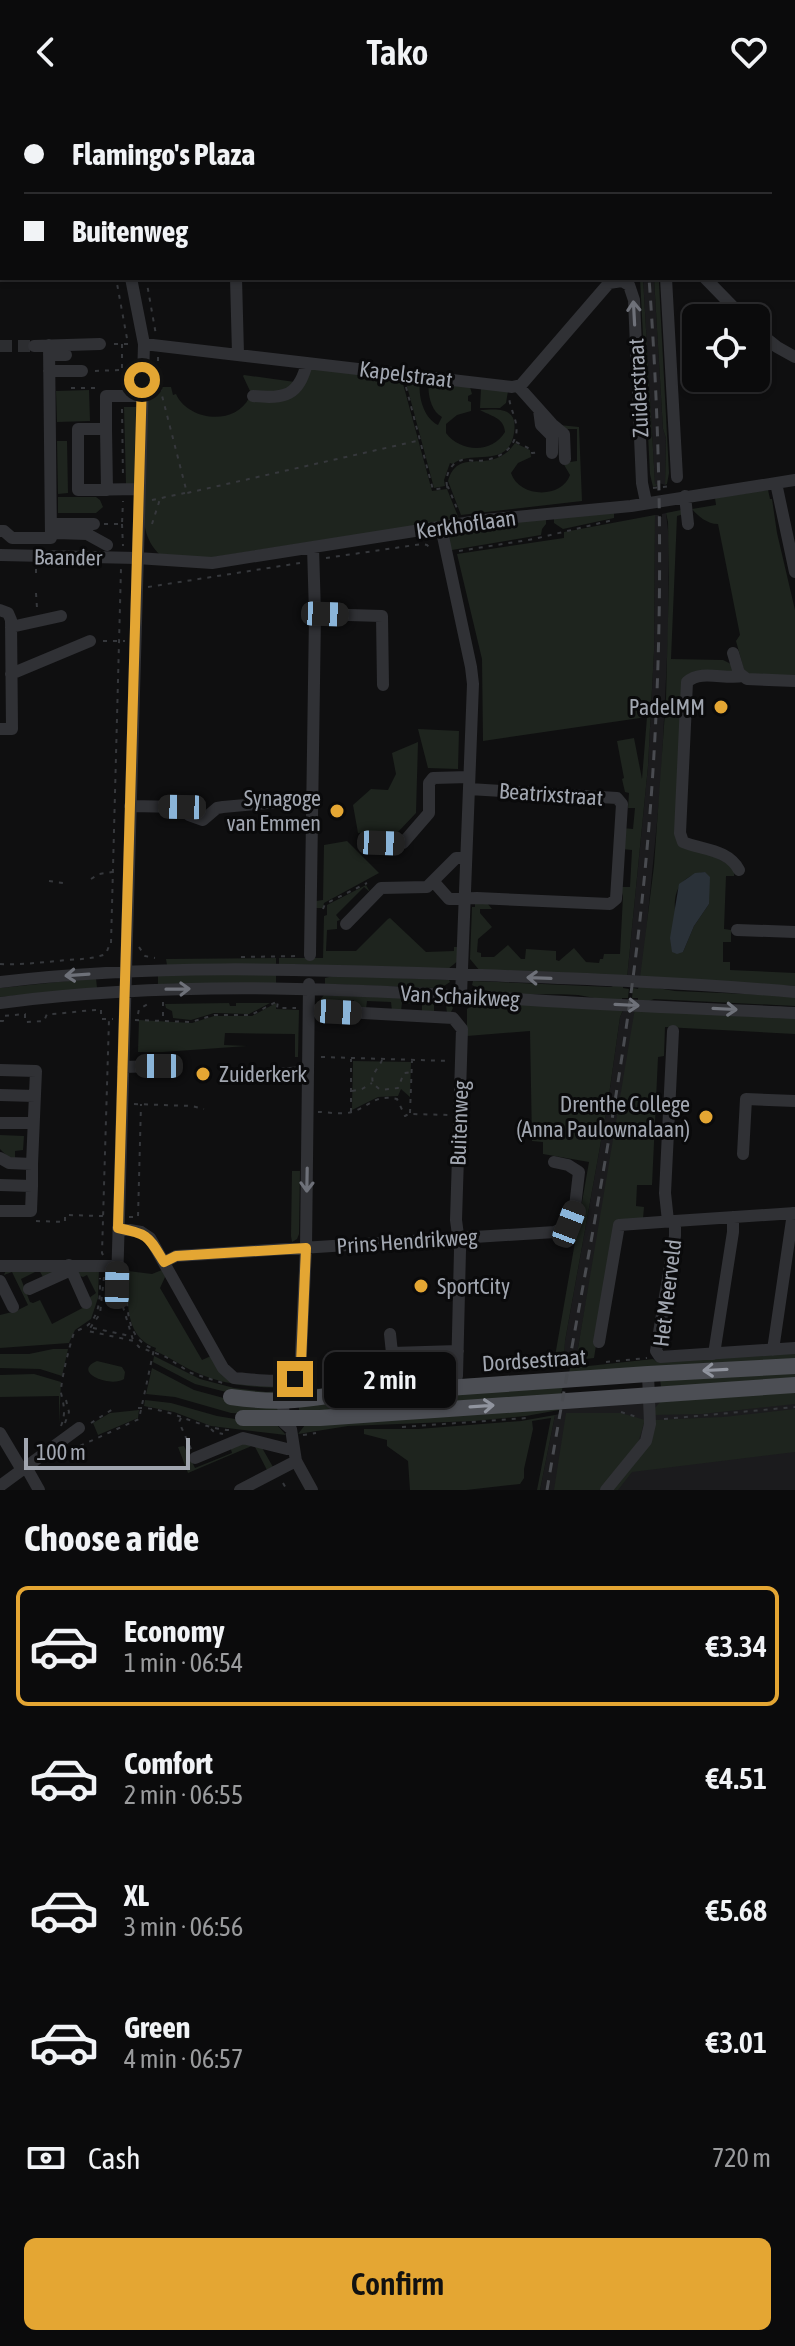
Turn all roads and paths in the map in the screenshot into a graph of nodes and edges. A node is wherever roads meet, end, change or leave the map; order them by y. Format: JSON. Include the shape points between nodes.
{"nodes":[{"id":1,"x":116,"y":280,"type":"edge"},
{"id":2,"x":131,"y":280,"type":"edge"},
{"id":3,"x":146,"y":280,"type":"edge"},
{"id":4,"x":236,"y":280,"type":"edge"},
{"id":5,"x":623,"y":280,"type":"edge"},
{"id":6,"x":666,"y":280,"type":"edge"},
{"id":7,"x":707,"y":280,"type":"edge"},
{"id":8,"x":730,"y":304,"type":"edge"},
{"id":9,"x":770,"y":341,"type":"edge"},
{"id":10,"x":122,"y":344,"type":"junction"},
{"id":11,"x":144,"y":344,"type":"junction"},
{"id":12,"x":158,"y":345,"type":"junction"},
{"id":13,"x":34,"y":346,"type":"tunnel mouth"},
{"id":14,"x":104,"y":347,"type":"junction"},
{"id":15,"x":49,"y":350,"type":"junction"},
{"id":16,"x":122,"y":351,"type":"junction"},
{"id":17,"x":238,"y":354,"type":"junction"},
{"id":18,"x":66,"y":355,"type":"dead end"},
{"id":19,"x":795,"y":357,"type":"edge"},
{"id":20,"x":307,"y":363,"type":"junction"},
{"id":21,"x":122,"y":370,"type":"junction"},
{"id":22,"x":49,"y":371,"type":"junction"},
{"id":23,"x":86,"y":371,"type":"joint"},
{"id":24,"x":404,"y":374,"type":"junction"},
{"id":25,"x":122,"y":380,"type":"junction"},
{"id":26,"x":142,"y":380,"type":"junction"},
{"id":27,"x":158,"y":380,"type":"junction"},
{"id":28,"x":515,"y":386,"type":"junction"},
{"id":29,"x":71,"y":388,"type":"dead end"},
{"id":30,"x":90,"y":388,"type":"dead end"},
{"id":31,"x":122,"y":396,"type":"junction"},
{"id":32,"x":142,"y":396,"type":"junction"},
{"id":33,"x":253,"y":396,"type":"dead end"},
{"id":34,"x":106,"y":429,"type":"junction"},
{"id":35,"x":421,"y":440,"type":"junction"},
{"id":36,"x":514,"y":440,"type":"junction"},
{"id":37,"x":560,"y":456,"type":"joint"},
{"id":38,"x":677,"y":477,"type":"dead end"},
{"id":39,"x":795,"y":480,"type":"edge"},
{"id":40,"x":776,"y":483,"type":"junction"},
{"id":41,"x":448,"y":487,"type":"junction"},
{"id":42,"x":107,"y":490,"type":"junction"},
{"id":43,"x":123,"y":490,"type":"junction"},
{"id":44,"x":187,"y":493,"type":"junction"},
{"id":45,"x":139,"y":496,"type":"junction"},
{"id":46,"x":685,"y":496,"type":"junction"},
{"id":47,"x":646,"y":502,"type":"junction"},
{"id":48,"x":461,"y":517,"type":"dead end"},
{"id":49,"x":122,"y":524,"type":"junction"},
{"id":50,"x":688,"y":524,"type":"dead end"},
{"id":51,"x":89,"y":527,"type":"junction"},
{"id":52,"x":441,"y":527,"type":"junction"},
{"id":53,"x":0,"y":531,"type":"edge"},
{"id":54,"x":53,"y":533,"type":"junction"},
{"id":55,"x":107,"y":545,"type":"dead end"},
{"id":56,"x":313,"y":547,"type":"junction"},
{"id":57,"x":0,"y":555,"type":"edge"},
{"id":58,"x":121,"y":558,"type":"junction"},
{"id":59,"x":137,"y":558,"type":"junction"},
{"id":60,"x":795,"y":572,"type":"edge"},
{"id":61,"x":36,"y":593,"type":"dead end"},
{"id":62,"x":0,"y":610,"type":"edge"},
{"id":63,"x":315,"y":614,"type":"junction"},
{"id":64,"x":61,"y":616,"type":"dead end"},
{"id":65,"x":40,"y":621,"type":"junction"},
{"id":66,"x":11,"y":624,"type":"junction"},
{"id":67,"x":90,"y":641,"type":"joint"},
{"id":68,"x":119,"y":641,"type":"junction"},
{"id":69,"x":134,"y":642,"type":"junction"},
{"id":70,"x":733,"y":653,"type":"dead end"},
{"id":71,"x":11,"y":674,"type":"junction"},
{"id":72,"x":743,"y":676,"type":"junction"},
{"id":73,"x":795,"y":681,"type":"edge"},
{"id":74,"x":383,"y":685,"type":"dead end"},
{"id":75,"x":0,"y":729,"type":"edge"},
{"id":76,"x":469,"y":783,"type":"junction"},
{"id":77,"x":312,"y":799,"type":"junction"},
{"id":78,"x":130,"y":806,"type":"junction"},
{"id":79,"x":381,"y":843,"type":"dead end"},
{"id":80,"x":466,"y":858,"type":"junction"},
{"id":81,"x":739,"y":870,"type":"dead end"},
{"id":82,"x":113,"y":872,"type":"junction"},
{"id":83,"x":91,"y":879,"type":"dead end"},
{"id":84,"x":49,"y":881,"type":"dead end"},
{"id":85,"x":433,"y":881,"type":"junction"},
{"id":86,"x":63,"y":883,"type":"dead end"},
{"id":87,"x":377,"y":891,"type":"junction"},
{"id":88,"x":465,"y":898,"type":"junction"},
{"id":89,"x":311,"y":909,"type":"junction"},
{"id":90,"x":346,"y":924,"type":"dead end"},
{"id":91,"x":737,"y":930,"type":"dead end"},
{"id":92,"x":795,"y":932,"type":"edge"},
{"id":93,"x":117,"y":942,"type":"dead end"},
{"id":94,"x":111,"y":943,"type":"junction"},
{"id":95,"x":133,"y":943,"type":"dead end"},
{"id":96,"x":310,"y":955,"type":"joint"},
{"id":97,"x":232,"y":957,"type":"dead end"},
{"id":98,"x":155,"y":958,"type":"dead end"},
{"id":99,"x":0,"y":964,"type":"edge"},
{"id":100,"x":309,"y":969,"type":"junction"},
{"id":101,"x":125,"y":971,"type":"junction"},
{"id":102,"x":462,"y":975,"type":"junction"},
{"id":103,"x":0,"y":982,"type":"edge"},
{"id":104,"x":309,"y":989,"type":"junction"},
{"id":105,"x":125,"y":991,"type":"junction"},
{"id":106,"x":795,"y":992,"type":"edge"},
{"id":107,"x":461,"y":995,"type":"junction"},
{"id":108,"x":163,"y":1002,"type":"dead end"},
{"id":109,"x":0,"y":1003,"type":"edge"},
{"id":110,"x":101,"y":1010,"type":"dead end"},
{"id":111,"x":309,"y":1010,"type":"junction"},
{"id":112,"x":795,"y":1013,"type":"edge"},
{"id":113,"x":109,"y":1019,"type":"dead end"},
{"id":114,"x":0,"y":1021,"type":"edge"},
{"id":115,"x":673,"y":1031,"type":"dead end"},
{"id":116,"x":308,"y":1057,"type":"junction"},
{"id":117,"x":351,"y":1058,"type":"junction"},
{"id":118,"x":383,"y":1059,"type":"junction"},
{"id":119,"x":412,"y":1060,"type":"junction"},
{"id":120,"x":461,"y":1061,"type":"junction"},
{"id":121,"x":159,"y":1066,"type":"dead end"},
{"id":122,"x":123,"y":1067,"type":"junction"},
{"id":123,"x":0,"y":1070,"type":"edge"},
{"id":124,"x":308,"y":1072,"type":"junction"},
{"id":125,"x":412,"y":1072,"type":"junction"},
{"id":126,"x":247,"y":1075,"type":"dead end"},
{"id":127,"x":373,"y":1083,"type":"junction"},
{"id":128,"x":399,"y":1086,"type":"junction"},
{"id":129,"x":351,"y":1091,"type":"junction"},
{"id":130,"x":411,"y":1092,"type":"junction"},
{"id":131,"x":0,"y":1095,"type":"edge"},
{"id":132,"x":35,"y":1096,"type":"junction"},
{"id":133,"x":397,"y":1099,"type":"junction"},
{"id":134,"x":795,"y":1101,"type":"edge"},
{"id":135,"x":122,"y":1104,"type":"junction"},
{"id":136,"x":141,"y":1104,"type":"junction"},
{"id":137,"x":106,"y":1106,"type":"junction"},
{"id":138,"x":204,"y":1109,"type":"dead end"},
{"id":139,"x":309,"y":1112,"type":"junction"},
{"id":140,"x":351,"y":1112,"type":"junction"},
{"id":141,"x":410,"y":1114,"type":"junction"},
{"id":142,"x":459,"y":1115,"type":"junction"},
{"id":143,"x":0,"y":1123,"type":"edge"},
{"id":144,"x":33,"y":1123,"type":"junction"},
{"id":145,"x":743,"y":1154,"type":"dead end"},
{"id":146,"x":0,"y":1158,"type":"edge"},
{"id":147,"x":554,"y":1162,"type":"dead end"},
{"id":148,"x":32,"y":1164,"type":"junction"},
{"id":149,"x":0,"y":1185,"type":"edge"},
{"id":150,"x":32,"y":1186,"type":"junction"},
{"id":151,"x":0,"y":1211,"type":"edge"},
{"id":152,"x":26,"y":1211,"type":"junction"},
{"id":153,"x":794,"y":1213,"type":"edge"},
{"id":154,"x":103,"y":1216,"type":"junction"},
{"id":155,"x":733,"y":1217,"type":"junction"},
{"id":156,"x":672,"y":1221,"type":"junction"},
{"id":157,"x":118,"y":1222,"type":"junction"},
{"id":158,"x":458,"y":1237,"type":"junction"},
{"id":159,"x":306,"y":1248,"type":"junction"},
{"id":160,"x":164,"y":1262,"type":"junction"},
{"id":161,"x":106,"y":1263,"type":"junction"},
{"id":162,"x":0,"y":1266,"type":"edge"},
{"id":163,"x":70,"y":1268,"type":"junction"},
{"id":164,"x":0,"y":1281,"type":"edge"},
{"id":165,"x":117,"y":1285,"type":"joint"},
{"id":166,"x":29,"y":1289,"type":"dead end"},
{"id":167,"x":127,"y":1295,"type":"dead end"},
{"id":168,"x":86,"y":1303,"type":"dead end"},
{"id":169,"x":13,"y":1307,"type":"dead end"},
{"id":170,"x":91,"y":1326,"type":"junction"},
{"id":171,"x":133,"y":1334,"type":"junction"},
{"id":172,"x":390,"y":1334,"type":"dead end"},
{"id":173,"x":134,"y":1341,"type":"junction"},
{"id":174,"x":599,"y":1342,"type":"dead end"},
{"id":175,"x":795,"y":1348,"type":"edge"},
{"id":176,"x":773,"y":1350,"type":"junction"},
{"id":177,"x":458,"y":1351,"type":"junction"},
{"id":178,"x":150,"y":1352,"type":"dead end"},
{"id":179,"x":714,"y":1354,"type":"junction"},
{"id":180,"x":795,"y":1366,"type":"edge"},
{"id":181,"x":648,"y":1374,"type":"junction"},
{"id":182,"x":457,"y":1376,"type":"dead end"},
{"id":183,"x":795,"y":1385,"type":"edge"},
{"id":184,"x":649,"y":1394,"type":"junction"},
{"id":185,"x":231,"y":1397,"type":"dead end"},
{"id":186,"x":289,"y":1400,"type":"junction"},
{"id":187,"x":795,"y":1407,"type":"edge"},
{"id":188,"x":140,"y":1408,"type":"junction"},
{"id":189,"x":113,"y":1409,"type":"dead end"},
{"id":190,"x":181,"y":1417,"type":"junction"},
{"id":191,"x":243,"y":1418,"type":"dead end"},
{"id":192,"x":651,"y":1419,"type":"junction"},
{"id":193,"x":290,"y":1423,"type":"junction"},
{"id":194,"x":59,"y":1427,"type":"dead end"},
{"id":195,"x":79,"y":1428,"type":"joint"},
{"id":196,"x":211,"y":1428,"type":"dead end"},
{"id":197,"x":0,"y":1433,"type":"edge"},
{"id":198,"x":67,"y":1452,"type":"dead end"},
{"id":199,"x":295,"y":1454,"type":"junction"},
{"id":200,"x":195,"y":1458,"type":"joint"},
{"id":201,"x":24,"y":1468,"type":"junction"},
{"id":202,"x":1,"y":1483,"type":"edge"},
{"id":203,"x":39,"y":1490,"type":"edge"},
{"id":204,"x":240,"y":1490,"type":"edge"},
{"id":205,"x":312,"y":1490,"type":"edge"},
{"id":206,"x":606,"y":1490,"type":"edge"}],
"edges":[{"from":1,"to":10,"type":"path","name":"Baander","via":[[128,344]]},
{"from":2,"to":11,"type":"street"},
{"from":3,"to":12,"type":"path"},
{"from":4,"to":17,"type":"street"},
{"from":5,"to":28,"type":"street","via":[[603,288]]},
{"from":47,"to":5,"type":"street","name":"Zuiderstraat","one_way":true,"via":[[634,300]]},
{"from":6,"to":38,"type":"street"},
{"from":7,"to":8,"type":"street"},
{"from":9,"to":19,"type":"street"},
{"from":10,"to":14,"type":"path"},
{"from":10,"to":16,"type":"path","name":"Baander"},
{"from":11,"to":12,"type":"street","name":"Kapelstraat"},
{"from":11,"to":26,"type":"street"},
{"from":12,"to":17,"type":"street","name":"Kapelstraat"},
{"from":12,"to":27,"type":"path"},
{"from":13,"to":15,"type":"street"},
{"from":14,"to":15,"type":"street"},
{"from":14,"to":16,"type":"path"},
{"from":15,"to":18,"type":"street"},
{"from":15,"to":22,"type":"street"},
{"from":16,"to":21,"type":"path","name":"Baander"},
{"from":17,"to":20,"type":"street","name":"Kapelstraat"},
{"from":20,"to":24,"type":"street","name":"Kapelstraat"},
{"from":20,"to":33,"type":"street","via":[[299,385],[289,393]]},
{"from":21,"to":23,"type":"path"},
{"from":21,"to":25,"type":"path","name":"Baander"},
{"from":22,"to":23,"type":"street"},
{"from":22,"to":54,"type":"street"},
{"from":24,"to":28,"type":"street","name":"Kapelstraat"},
{"from":24,"to":35,"type":"path"},
{"from":25,"to":26,"type":"path"},
{"from":25,"to":31,"type":"path","name":"Baander"},
{"from":26,"to":27,"type":"path"},
{"from":26,"to":32,"type":"street"},
{"from":27,"to":44,"type":"path"},
{"from":28,"to":36,"type":"path","via":[[509,401],[517,426]]},
{"from":28,"to":37,"type":"street","via":[[564,434]]},
{"from":29,"to":30,"type":"path"},
{"from":31,"to":32,"type":"street"},
{"from":31,"to":34,"type":"street","via":[[106,396]]},
{"from":31,"to":43,"type":"path","name":"Baander"},
{"from":32,"to":45,"type":"street"},
{"from":34,"to":42,"type":"street"},
{"from":34,"to":42,"type":"street","via":[[78,429],[78,490]]},
{"from":35,"to":41,"type":"path","via":[[433,490]]},
{"from":35,"to":44,"type":"path"},
{"from":36,"to":37,"type":"path","via":[[532,453]]},
{"from":36,"to":41,"type":"path","via":[[494,458],[453,465]]},
{"from":39,"to":40,"type":"street","name":"Kerkhoflaan"},
{"from":40,"to":46,"type":"street","name":"Kerkhoflaan"},
{"from":40,"to":60,"type":"street"},
{"from":41,"to":48,"type":"path"},
{"from":42,"to":43,"type":"street"},
{"from":43,"to":45,"type":"street"},
{"from":43,"to":49,"type":"path","name":"Baander"},
{"from":44,"to":45,"type":"path"},
{"from":45,"to":59,"type":"street"},
{"from":46,"to":47,"type":"street","name":"Kerkhoflaan"},
{"from":46,"to":50,"type":"street"},
{"from":47,"to":52,"type":"street","name":"Kerkhoflaan"},
{"from":49,"to":51,"type":"path","name":"Baander"},
{"from":49,"to":58,"type":"path"},
{"from":51,"to":54,"type":"street","name":"Baander"},
{"from":51,"to":55,"type":"street","name":"Baander"},
{"from":52,"to":56,"type":"street","name":"Kerkhoflaan"},
{"from":52,"to":76,"type":"street","name":"Beatrixstraat","via":[[473,684]]},
{"from":53,"to":54,"type":"street","name":"Baander","via":[[12,538]]},
{"from":56,"to":59,"type":"street","name":"Kerkhoflaan","via":[[212,563]]},
{"from":56,"to":63,"type":"street"},
{"from":57,"to":58,"type":"street","name":"Baander"},
{"from":58,"to":59,"type":"street","name":"Baander"},
{"from":58,"to":68,"type":"path"},
{"from":59,"to":69,"type":"street"},
{"from":61,"to":65,"type":"path"},
{"from":62,"to":66,"type":"street","via":[[8,613]]},
{"from":63,"to":74,"type":"street","via":[[382,616]]},
{"from":63,"to":77,"type":"street"},
{"from":64,"to":65,"type":"street"},
{"from":65,"to":66,"type":"street"},
{"from":66,"to":71,"type":"street"},
{"from":67,"to":68,"type":"path"},
{"from":67,"to":71,"type":"street"},
{"from":68,"to":69,"type":"path"},
{"from":68,"to":82,"type":"path"},
{"from":69,"to":78,"type":"street"},
{"from":70,"to":72,"type":"street"},
{"from":71,"to":75,"type":"street","via":[[12,729]]},
{"from":72,"to":73,"type":"street"},
{"from":72,"to":81,"type":"street","via":[[695,676],[687,682],[680,833],[683,842],[709,849],[736,863]]},
{"from":76,"to":79,"type":"street","via":[[433,778],[429,813],[403,843]]},
{"from":76,"to":80,"type":"street","name":"Beatrixstraat"},
{"from":76,"to":88,"type":"street","name":"Beatrixstraat","via":[[617,798],[622,804],[616,899],[610,904]]},
{"from":77,"to":78,"type":"street","via":[[217,808],[203,820],[182,807]]},
{"from":77,"to":89,"type":"street"},
{"from":78,"to":101,"type":"street"},
{"from":80,"to":85,"type":"street","via":[[456,858]]},
{"from":80,"to":88,"type":"street","name":"Beatrixstraat"},
{"from":82,"to":83,"type":"path"},
{"from":82,"to":94,"type":"path"},
{"from":84,"to":86,"type":"path"},
{"from":85,"to":87,"type":"street","via":[[427,887]]},
{"from":85,"to":88,"type":"street","name":"Beatrixstraat","via":[[449,899]]},
{"from":87,"to":89,"type":"path","via":[[368,883],[325,904],[325,909]]},
{"from":87,"to":90,"type":"street"},
{"from":88,"to":102,"type":"street","name":"Beatrixstraat"},
{"from":89,"to":96,"type":"street"},
{"from":91,"to":92,"type":"street"},
{"from":93,"to":94,"type":"path"},
{"from":94,"to":99,"type":"path","via":[[106,954],[94,958]]},
{"from":95,"to":98,"type":"path"},
{"from":96,"to":97,"type":"path"},
{"from":100,"to":101,"type":"street","name":"Van Schaikweg"},
{"from":100,"to":102,"type":"street","name":"Van Schaikweg"},
{"from":100,"to":104,"type":"street"},
{"from":101,"to":103,"type":"street","name":"Van Schaikweg","one_way":true},
{"from":101,"to":105,"type":"street"},
{"from":106,"to":102,"type":"street","name":"Van Schaikweg","one_way":true},
{"from":102,"to":107,"type":"street","name":"Beatrixstraat"},
{"from":105,"to":104,"type":"street","name":"Van Schaikweg","one_way":true},
{"from":104,"to":107,"type":"street","name":"Van Schaikweg"},
{"from":104,"to":111,"type":"street"},
{"from":105,"to":109,"type":"street","name":"Van Schaikweg"},
{"from":105,"to":122,"type":"street"},
{"from":107,"to":112,"type":"street","name":"Van Schaikweg","one_way":true},
{"from":108,"to":111,"type":"path","via":[[145,1005],[135,1020],[191,1022],[214,1015],[251,1015],[278,1001],[277,1008]]},
{"from":110,"to":114,"type":"path","via":[[47,1014],[44,1021],[25,1022],[25,1014],[3,1016]]},
{"from":111,"to":116,"type":"street"},
{"from":111,"to":120,"type":"street","name":"Buitenweg","via":[[453,1018],[462,1029]]},
{"from":113,"to":137,"type":"path"},
{"from":115,"to":156,"type":"street","via":[[665,1193]]},
{"from":116,"to":117,"type":"path"},
{"from":116,"to":124,"type":"street"},
{"from":117,"to":118,"type":"path"},
{"from":117,"to":129,"type":"path"},
{"from":118,"to":119,"type":"path"},
{"from":118,"to":127,"type":"path"},
{"from":119,"to":120,"type":"path"},
{"from":119,"to":125,"type":"path"},
{"from":120,"to":142,"type":"street","name":"Buitenweg"},
{"from":121,"to":122,"type":"street"},
{"from":122,"to":135,"type":"street"},
{"from":123,"to":132,"type":"street","via":[[36,1071]]},
{"from":124,"to":126,"type":"street"},
{"from":124,"to":139,"type":"street"},
{"from":125,"to":128,"type":"path","via":[[404,1073]]},
{"from":125,"to":130,"type":"path"},
{"from":127,"to":128,"type":"path","via":[[381,1090]]},
{"from":127,"to":129,"type":"path"},
{"from":128,"to":130,"type":"path"},
{"from":128,"to":133,"type":"path"},
{"from":129,"to":140,"type":"path"},
{"from":130,"to":141,"type":"path"},
{"from":131,"to":132,"type":"street"},
{"from":132,"to":144,"type":"street"},
{"from":133,"to":140,"type":"path","via":[[372,1100]]},
{"from":133,"to":141,"type":"path","via":[[405,1116]]},
{"from":134,"to":145,"type":"street","via":[[746,1099]]},
{"from":135,"to":136,"type":"path"},
{"from":135,"to":137,"type":"path"},
{"from":135,"to":157,"type":"street"},
{"from":136,"to":138,"type":"path"},
{"from":136,"to":157,"type":"path","via":[[138,1217]]},
{"from":137,"to":154,"type":"path"},
{"from":139,"to":140,"type":"path"},
{"from":139,"to":159,"type":"street","one_way":true},
{"from":141,"to":142,"type":"path"},
{"from":142,"to":158,"type":"street","name":"Buitenweg"},
{"from":143,"to":144,"type":"street"},
{"from":144,"to":148,"type":"street"},
{"from":146,"to":148,"type":"street"},
{"from":147,"to":158,"type":"street","name":"Prins Hendrikweg","via":[[579,1172],[569,1224],[555,1232]]},
{"from":148,"to":150,"type":"street"},
{"from":149,"to":150,"type":"street"},
{"from":150,"to":152,"type":"street","via":[[31,1211]]},
{"from":151,"to":152,"type":"street"},
{"from":152,"to":154,"type":"path","via":[[29,1220]]},
{"from":153,"to":155,"type":"street","name":"Het Meerveld"},
{"from":153,"to":176,"type":"street","name":"Het Meerveld"},
{"from":154,"to":161,"type":"path"},
{"from":155,"to":156,"type":"street","name":"Het Meerveld"},
{"from":155,"to":179,"type":"street"},
{"from":156,"to":174,"type":"street","name":"Het Meerveld","via":[[619,1225]]},
{"from":156,"to":179,"type":"street","name":"Het Meerveld","via":[[675,1236],[656,1351],[660,1357]]},
{"from":157,"to":160,"type":"street","via":[[150,1238]]},
{"from":157,"to":161,"type":"street"},
{"from":158,"to":159,"type":"street","name":"Prins Hendrikweg"},
{"from":158,"to":177,"type":"street","name":"Buitenweg"},
{"from":159,"to":160,"type":"street","name":"Prins Hendrikweg","via":[[176,1256]]},
{"from":159,"to":160,"type":"street","via":[[300,1375],[295,1379],[229,1374]]},
{"from":161,"to":163,"type":"street"},
{"from":161,"to":165,"type":"street"},
{"from":161,"to":170,"type":"path","via":[[100,1314]]},
{"from":162,"to":163,"type":"street"},
{"from":163,"to":166,"type":"street"},
{"from":163,"to":168,"type":"street"},
{"from":164,"to":169,"type":"street"},
{"from":165,"to":171,"type":"path"},
{"from":167,"to":171,"type":"path"},
{"from":170,"to":171,"type":"path"},
{"from":170,"to":173,"type":"path","via":[[88,1331]]},
{"from":170,"to":194,"type":"path","via":[[72,1337]]},
{"from":171,"to":173,"type":"path"},
{"from":171,"to":188,"type":"path","via":[[154,1349]]},
{"from":172,"to":177,"type":"street","via":[[392,1353]]},
{"from":173,"to":178,"type":"path"},
{"from":175,"to":176,"type":"street","name":"Het Meerveld"},
{"from":176,"to":179,"type":"street","name":"Het Meerveld"},
{"from":177,"to":182,"type":"street","name":"Buitenweg"},
{"from":180,"to":181,"type":"main road","name":"Dordsestraat","one_way":true},
{"from":181,"to":184,"type":"street"},
{"from":181,"to":186,"type":"main road","name":"Dordsestraat"},
{"from":183,"to":184,"type":"main road","name":"Dordsestraat"},
{"from":184,"to":192,"type":"street"},
{"from":193,"to":184,"type":"main road","name":"Dordsestraat","one_way":true},
{"from":185,"to":186,"type":"main road","name":"Dordsestraat"},
{"from":186,"to":193,"type":"street"},
{"from":187,"to":192,"type":"path"},
{"from":188,"to":190,"type":"path"},
{"from":188,"to":198,"type":"path","via":[[139,1419]]},
{"from":189,"to":195,"type":"path"},
{"from":190,"to":196,"type":"path"},
{"from":190,"to":200,"type":"path"},
{"from":191,"to":193,"type":"main road","name":"Dordsestraat"},
{"from":192,"to":206,"type":"street","via":[[646,1441]]},
{"from":193,"to":199,"type":"street"},
{"from":195,"to":201,"type":"street"},
{"from":197,"to":201,"type":"street"},
{"from":199,"to":200,"type":"street","via":[[243,1438]]},
{"from":199,"to":204,"type":"street"},
{"from":199,"to":205,"type":"street"},
{"from":201,"to":202,"type":"street"},
{"from":201,"to":203,"type":"street"}]}
